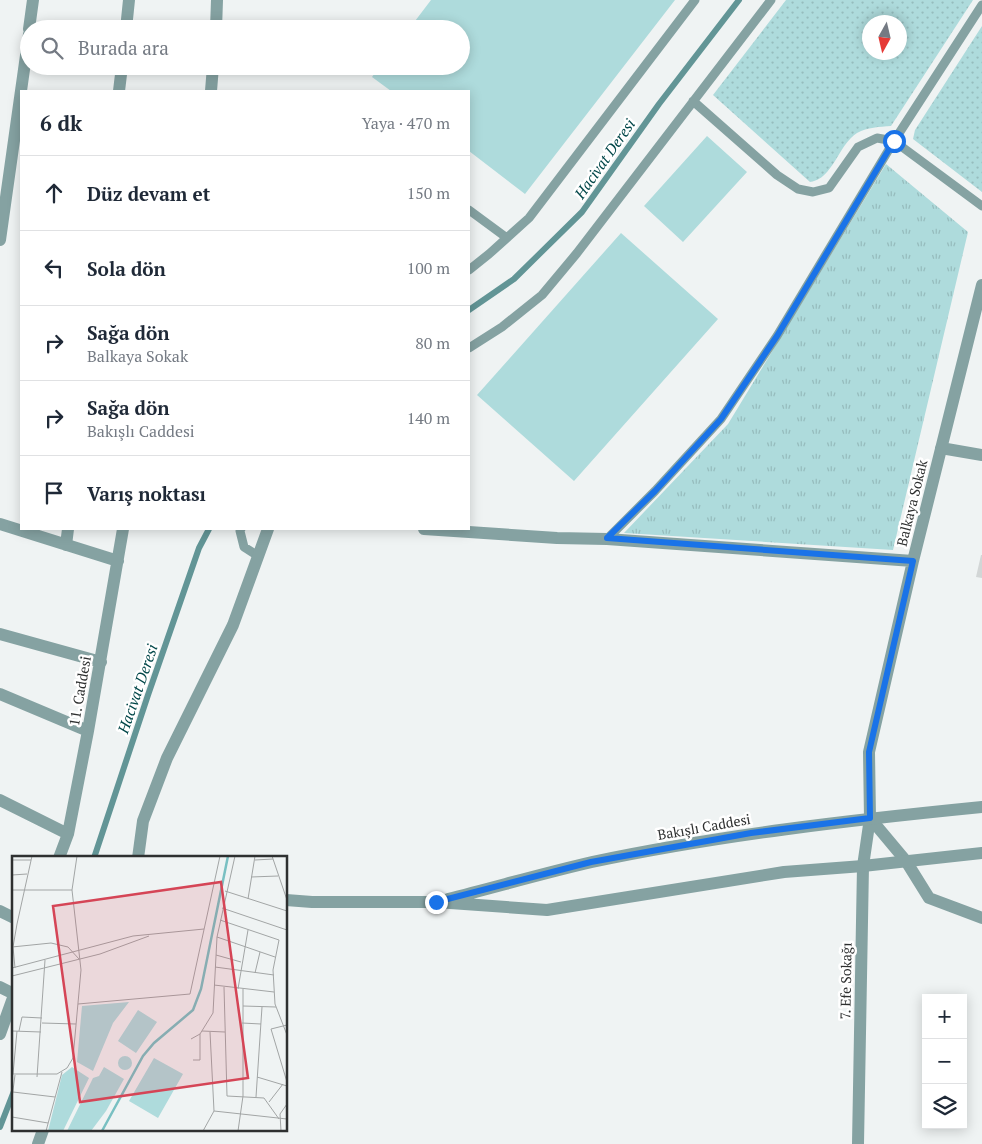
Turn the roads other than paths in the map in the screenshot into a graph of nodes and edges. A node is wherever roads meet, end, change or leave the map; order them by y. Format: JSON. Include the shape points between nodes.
{"nodes":[{"id":1,"x":34,"y":0,"type":"edge"},
{"id":2,"x":129,"y":0,"type":"edge"},
{"id":3,"x":218,"y":0,"type":"edge"},
{"id":4,"x":695,"y":0,"type":"edge"},
{"id":5,"x":771,"y":0,"type":"edge"},
{"id":6,"x":982,"y":5,"type":"edge"},
{"id":7,"x":31,"y":20,"type":"edge"},
{"id":8,"x":127,"y":20,"type":"edge"},
{"id":9,"x":217,"y":20,"type":"edge"},
{"id":10,"x":23,"y":75,"type":"edge"},
{"id":11,"x":121,"y":75,"type":"edge"},
{"id":12,"x":212,"y":75,"type":"edge"},
{"id":13,"x":21,"y":90,"type":"edge"},
{"id":14,"x":119,"y":90,"type":"edge"},
{"id":15,"x":211,"y":90,"type":"edge"},
{"id":16,"x":20,"y":98,"type":"edge"},
{"id":17,"x":693,"y":101,"type":"junction"},
{"id":18,"x":894,"y":141,"type":"junction"},
{"id":19,"x":982,"y":206,"type":"edge"},
{"id":20,"x":470,"y":211,"type":"edge"},
{"id":21,"x":507,"y":238,"type":"junction"},
{"id":22,"x":0,"y":240,"type":"edge"},
{"id":23,"x":470,"y":269,"type":"edge"},
{"id":24,"x":982,"y":284,"type":"edge"},
{"id":25,"x":470,"y":347,"type":"edge"},
{"id":26,"x":942,"y":448,"type":"junction"},
{"id":27,"x":982,"y":455,"type":"edge"},
{"id":28,"x":0,"y":524,"type":"edge"},
{"id":29,"x":68,"y":530,"type":"edge"},
{"id":30,"x":123,"y":530,"type":"edge"},
{"id":31,"x":241,"y":530,"type":"edge"},
{"id":32,"x":268,"y":530,"type":"edge"},
{"id":33,"x":439,"y":530,"type":"edge"},
{"id":34,"x":607,"y":538,"type":"junction"},
{"id":35,"x":66,"y":545,"type":"junction"},
{"id":36,"x":258,"y":556,"type":"junction"},
{"id":37,"x":118,"y":561,"type":"junction"},
{"id":38,"x":913,"y":561,"type":"junction"},
{"id":39,"x":0,"y":634,"type":"edge"},
{"id":40,"x":101,"y":662,"type":"junction"},
{"id":41,"x":0,"y":694,"type":"edge"},
{"id":42,"x":88,"y":731,"type":"junction"},
{"id":43,"x":0,"y":800,"type":"edge"},
{"id":44,"x":982,"y":807,"type":"edge"},
{"id":45,"x":870,"y":818,"type":"junction"},
{"id":46,"x":68,"y":834,"type":"junction"},
{"id":47,"x":982,"y":853,"type":"edge"},
{"id":48,"x":60,"y":856,"type":"edge"},
{"id":49,"x":138,"y":856,"type":"edge"},
{"id":50,"x":906,"y":861,"type":"junction"},
{"id":51,"x":863,"y":866,"type":"junction"},
{"id":52,"x":288,"y":900,"type":"edge"},
{"id":53,"x":436,"y":902,"type":"junction"},
{"id":54,"x":0,"y":911,"type":"edge"},
{"id":55,"x":12,"y":917,"type":"edge"},
{"id":56,"x":982,"y":918,"type":"edge"},
{"id":57,"x":0,"y":987,"type":"edge"},
{"id":58,"x":12,"y":993,"type":"edge"},
{"id":59,"x":12,"y":1000,"type":"edge"},
{"id":60,"x":0,"y":1034,"type":"edge"},
{"id":61,"x":42,"y":1132,"type":"edge"},
{"id":62,"x":38,"y":1144,"type":"edge"},
{"id":63,"x":858,"y":1144,"type":"edge"}],
"edges":[{"from":1,"to":7,"type":"street"},
{"from":2,"to":8,"type":"street"},
{"from":3,"to":9,"type":"street"},
{"from":4,"to":21,"type":"lane","via":[[529,218]]},
{"from":5,"to":17,"type":"lane"},
{"from":6,"to":18,"type":"lane"},
{"from":10,"to":13,"type":"street"},
{"from":11,"to":14,"type":"street"},
{"from":12,"to":15,"type":"street"},
{"from":16,"to":22,"type":"street"},
{"from":17,"to":18,"type":"lane","via":[[777,175],[798,189],[813,192],[829,188],[858,148],[877,138]]},
{"from":17,"to":25,"type":"lane","via":[[542,295]]},
{"from":18,"to":19,"type":"lane"},
{"from":18,"to":34,"type":"lane","via":[[777,336],[721,419]]},
{"from":20,"to":21,"type":"lane"},
{"from":21,"to":23,"type":"lane"},
{"from":24,"to":26,"type":"street","name":"Balkaya Sokak"},
{"from":26,"to":27,"type":"street"},
{"from":26,"to":38,"type":"street","name":"Balkaya Sokak"},
{"from":28,"to":35,"type":"street"},
{"from":29,"to":35,"type":"street"},
{"from":30,"to":37,"type":"street","name":"11. Caddesi"},
{"from":31,"to":36,"type":"lane","via":[[244,547]]},
{"from":32,"to":36,"type":"street"},
{"from":33,"to":34,"type":"street"},
{"from":34,"to":38,"type":"street"},
{"from":35,"to":37,"type":"street"},
{"from":36,"to":49,"type":"street","via":[[233,625],[167,758],[143,821]]},
{"from":37,"to":40,"type":"street","name":"11. Caddesi"},
{"from":38,"to":45,"type":"street","name":"Balkaya Sokak","via":[[869,752]]},
{"from":39,"to":40,"type":"street"},
{"from":40,"to":42,"type":"street","name":"11. Caddesi"},
{"from":41,"to":42,"type":"street"},
{"from":42,"to":46,"type":"street","name":"11. Caddesi"},
{"from":43,"to":46,"type":"street"},
{"from":44,"to":45,"type":"street","name":"Bakışlı Caddesi"},
{"from":45,"to":50,"type":"street"},
{"from":45,"to":51,"type":"street","name":"7. Efe Sokağı"},
{"from":45,"to":53,"type":"street","name":"Bakışlı Caddesi","via":[[751,833],[591,862]]},
{"from":46,"to":48,"type":"street","name":"11. Caddesi"},
{"from":47,"to":50,"type":"street","name":"Bakışlı Caddesi"},
{"from":50,"to":51,"type":"street","name":"Bakışlı Caddesi"},
{"from":50,"to":56,"type":"street","via":[[929,898]]},
{"from":51,"to":53,"type":"street","name":"Bakışlı Caddesi","via":[[784,872],[547,910]]},
{"from":51,"to":63,"type":"street","name":"7. Efe Sokağı"},
{"from":52,"to":53,"type":"street","name":"Bakışlı Caddesi"},
{"from":54,"to":55,"type":"street"},
{"from":57,"to":58,"type":"street"},
{"from":59,"to":60,"type":"street"},
{"from":61,"to":62,"type":"street"}]}
